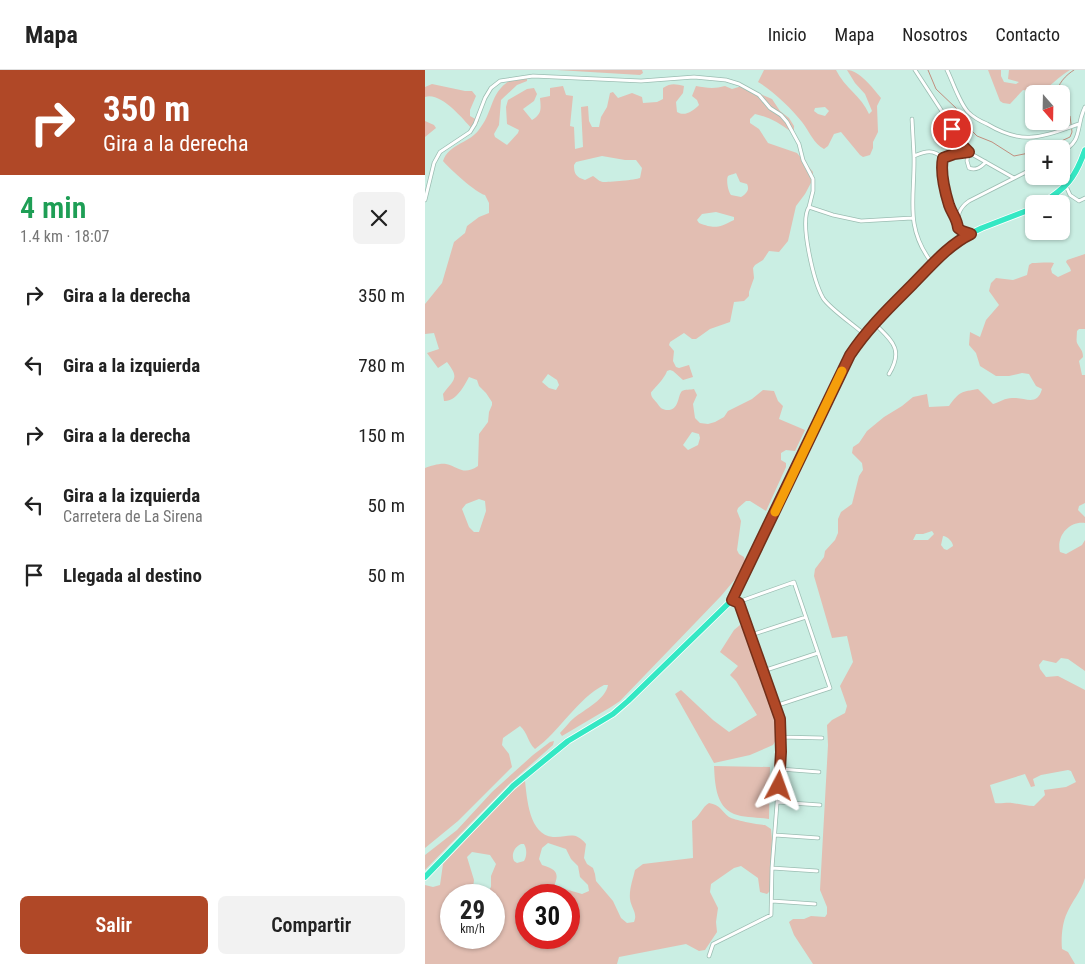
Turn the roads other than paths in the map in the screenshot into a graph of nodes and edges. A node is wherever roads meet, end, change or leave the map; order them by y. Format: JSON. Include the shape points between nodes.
{"nodes":[{"id":1,"x":915,"y":70,"type":"edge"},
{"id":2,"x":947,"y":70,"type":"edge"},
{"id":3,"x":1085,"y":107,"type":"edge"},
{"id":4,"x":912,"y":119,"type":"dead end"},
{"id":5,"x":1077,"y":125,"type":"junction"},
{"id":6,"x":1070,"y":148,"type":"edge"},
{"id":7,"x":1085,"y":150,"type":"edge"},
{"id":8,"x":969,"y":152,"type":"junction"},
{"id":9,"x":914,"y":156,"type":"junction"},
{"id":10,"x":943,"y":158,"type":"junction"},
{"id":11,"x":986,"y":162,"type":"junction"},
{"id":12,"x":1025,"y":172,"type":"edge"},
{"id":13,"x":1014,"y":178,"type":"junction"},
{"id":14,"x":1066,"y":186,"type":"junction"},
{"id":15,"x":1055,"y":195,"type":"edge"},
{"id":16,"x":1085,"y":198,"type":"edge"},
{"id":17,"x":425,"y":200,"type":"edge"},
{"id":18,"x":809,"y":207,"type":"junction"},
{"id":19,"x":1025,"y":212,"type":"edge"},
{"id":20,"x":912,"y":218,"type":"junction"},
{"id":21,"x":957,"y":219,"type":"junction"},
{"id":22,"x":971,"y":234,"type":"junction"},
{"id":23,"x":932,"y":264,"type":"junction"},
{"id":24,"x":874,"y":323,"type":"junction"},
{"id":25,"x":864,"y":334,"type":"junction"},
{"id":26,"x":889,"y":374,"type":"dead end"},
{"id":27,"x":735,"y":601,"type":"junction"},
{"id":28,"x":806,"y":617,"type":"junction"},
{"id":29,"x":751,"y":635,"type":"junction"},
{"id":30,"x":818,"y":653,"type":"junction"},
{"id":31,"x":763,"y":671,"type":"junction"},
{"id":32,"x":775,"y":706,"type":"junction"},
{"id":33,"x":781,"y":736,"type":"junction"},
{"id":34,"x":822,"y":738,"type":"dead end"},
{"id":35,"x":780,"y":769,"type":"junction"},
{"id":36,"x":819,"y":772,"type":"dead end"},
{"id":37,"x":777,"y":802,"type":"junction"},
{"id":38,"x":820,"y":805,"type":"dead end"},
{"id":39,"x":775,"y":835,"type":"junction"},
{"id":40,"x":818,"y":838,"type":"dead end"},
{"id":41,"x":772,"y":868,"type":"junction"},
{"id":42,"x":817,"y":871,"type":"dead end"},
{"id":43,"x":425,"y":876,"type":"edge"},
{"id":44,"x":772,"y":901,"type":"junction"},
{"id":45,"x":815,"y":904,"type":"dead end"},
{"id":46,"x":709,"y":956,"type":"dead end"}],
"edges":[{"from":1,"to":8,"type":"street","via":[[959,142]]},
{"from":2,"to":5,"type":"street","via":[[966,111],[1013,136],[1033,138]]},
{"from":3,"to":5,"type":"street"},
{"from":4,"to":9,"type":"street"},
{"from":5,"to":6,"type":"street","via":[[1075,142]]},
{"from":7,"to":14,"type":"highway","via":[[1075,175]]},
{"from":8,"to":10,"type":"street"},
{"from":8,"to":11,"type":"street"},
{"from":8,"to":11,"type":"street","via":[[969,168],[978,168]]},
{"from":9,"to":10,"type":"street","via":[[932,151]]},
{"from":9,"to":20,"type":"street"},
{"from":10,"to":21,"type":"street","via":[[949,206]]},
{"from":11,"to":13,"type":"street"},
{"from":12,"to":13,"type":"street"},
{"from":13,"to":21,"type":"street","via":[[962,206]]},
{"from":14,"to":15,"type":"highway"},
{"from":14,"to":16,"type":"street","via":[[1074,198],[1079,201]]},
{"from":17,"to":18,"type":"street","via":[[440,152],[470,132],[485,98],[500,81],[533,76],[641,81],[693,77],[739,84],[759,95],[781,115],[799,144],[813,179]]},
{"from":18,"to":20,"type":"street","via":[[861,221]]},
{"from":18,"to":25,"type":"street","via":[[805,233],[823,299]]},
{"from":19,"to":22,"type":"highway"},
{"from":20,"to":23,"type":"street","via":[[921,249]]},
{"from":21,"to":22,"type":"street","via":[[958,228]]},
{"from":22,"to":23,"type":"highway","via":[[961,238]]},
{"from":23,"to":24,"type":"highway"},
{"from":24,"to":25,"type":"highway"},
{"from":24,"to":26,"type":"street","via":[[895,345],[895,364]]},
{"from":25,"to":27,"type":"highway","via":[[850,355]]},
{"from":27,"to":28,"type":"street","via":[[794,582]]},
{"from":27,"to":29,"type":"street","via":[[739,603]]},
{"from":27,"to":43,"type":"highway","via":[[613,714],[568,740],[513,786]]},
{"from":28,"to":29,"type":"street"},
{"from":28,"to":30,"type":"street"},
{"from":29,"to":31,"type":"street"},
{"from":30,"to":31,"type":"street"},
{"from":30,"to":32,"type":"street","via":[[830,688]]},
{"from":31,"to":32,"type":"street"},
{"from":32,"to":33,"type":"street"},
{"from":33,"to":34,"type":"street"},
{"from":33,"to":35,"type":"street"},
{"from":35,"to":36,"type":"street"},
{"from":35,"to":37,"type":"street"},
{"from":37,"to":38,"type":"street"},
{"from":37,"to":39,"type":"street"},
{"from":39,"to":40,"type":"street"},
{"from":39,"to":41,"type":"street"},
{"from":41,"to":42,"type":"street"},
{"from":41,"to":44,"type":"street"},
{"from":44,"to":45,"type":"street"},
{"from":44,"to":46,"type":"street","via":[[771,915],[713,944]]}]}
